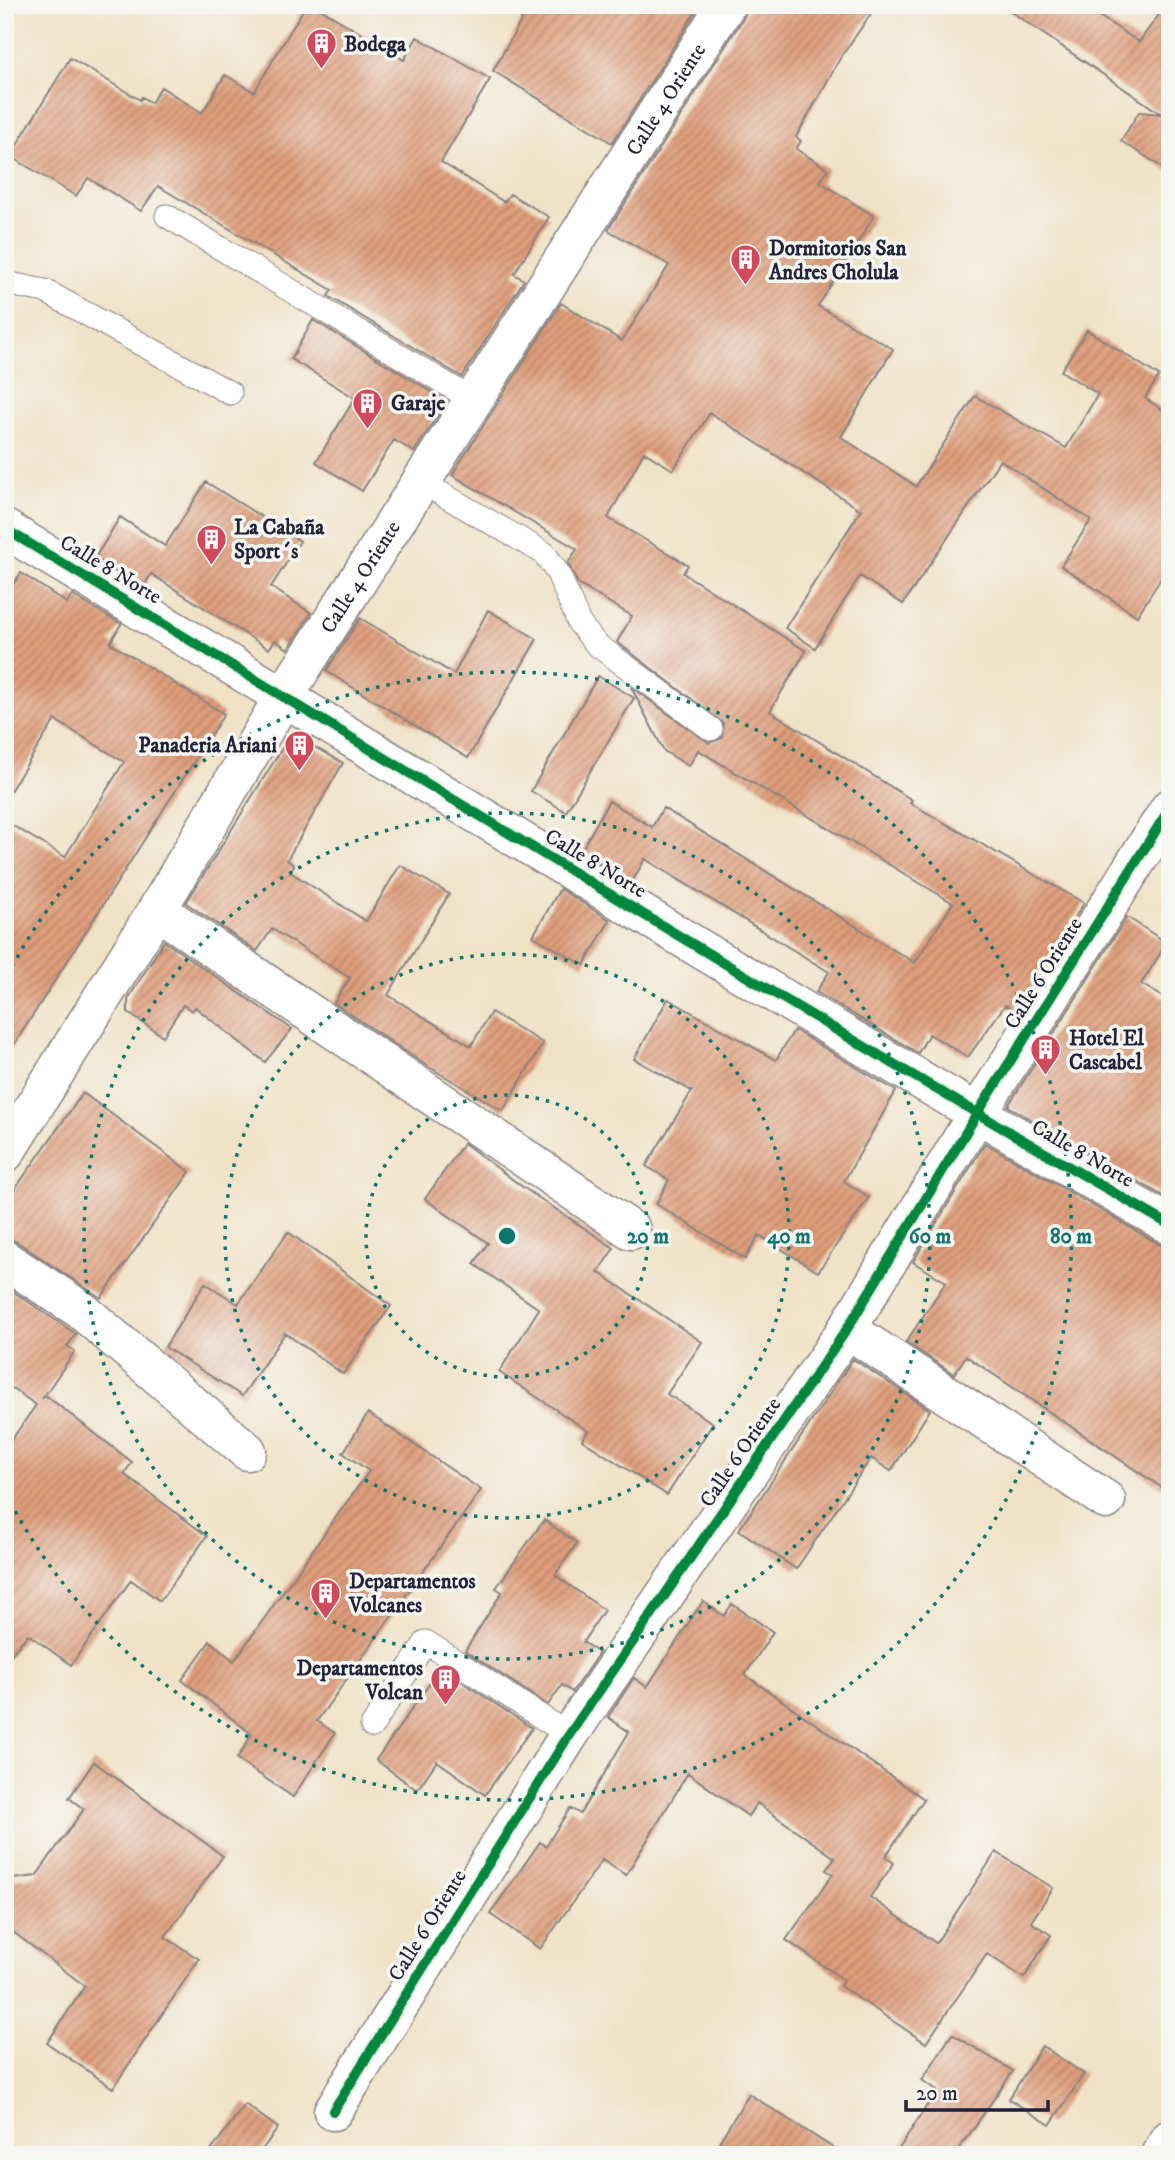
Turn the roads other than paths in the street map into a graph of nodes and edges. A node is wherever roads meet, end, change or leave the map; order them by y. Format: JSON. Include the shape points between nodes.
{"nodes":[{"id":1,"x":726,"y":5,"type":"edge"},
{"id":2,"x":167,"y":216,"type":"dead end"},
{"id":3,"x":5,"y":283,"type":"edge"},
{"id":4,"x":230,"y":393,"type":"dead end"},
{"id":5,"x":473,"y":400,"type":"junction"},
{"id":6,"x":421,"y":482,"type":"junction"},
{"id":7,"x":5,"y":529,"type":"edge"},
{"id":8,"x":284,"y":695,"type":"junction"},
{"id":9,"x":711,"y":729,"type":"dead end"},
{"id":10,"x":1170,"y":808,"type":"edge"},
{"id":11,"x":157,"y":910,"type":"junction"},
{"id":12,"x":977,"y":1114,"type":"junction"},
{"id":13,"x":5,"y":1153,"type":"edge"},
{"id":14,"x":1170,"y":1225,"type":"edge"},
{"id":15,"x":631,"y":1230,"type":"dead end"},
{"id":16,"x":5,"y":1260,"type":"edge"},
{"id":17,"x":847,"y":1329,"type":"junction"},
{"id":18,"x":247,"y":1451,"type":"dead end"},
{"id":19,"x":1106,"y":1500,"type":"dead end"},
{"id":20,"x":372,"y":1726,"type":"dead end"},
{"id":21,"x":569,"y":1735,"type":"junction"},
{"id":22,"x":334,"y":2112,"type":"dead end"},
{"id":23,"x":1170,"y":2139,"type":"edge"},
{"id":24,"x":1160,"y":2155,"type":"edge"}],
"edges":[{"from":1,"to":5,"type":"street","name":"Calle 4 Oriente"},
{"from":2,"to":5,"type":"lane"},
{"from":3,"to":4,"type":"lane","via":[[45,291]]},
{"from":5,"to":6,"type":"street","name":"Calle 4 Oriente"},
{"from":6,"to":8,"type":"street","name":"Calle 4 Oriente"},
{"from":6,"to":9,"type":"lane","via":[[544,553],[558,573],[579,624],[596,644]]},
{"from":7,"to":8,"type":"street","name":"Calle 8 Norte"},
{"from":8,"to":11,"type":"street","name":"Calle 4 Oriente"},
{"from":8,"to":12,"type":"street","name":"Calle 8 Norte"},
{"from":10,"to":12,"type":"street","name":"Calle 6 Oriente"},
{"from":11,"to":13,"type":"street","name":"Calle 4 Oriente"},
{"from":11,"to":15,"type":"street"},
{"from":12,"to":14,"type":"street","name":"Calle 8 Norte"},
{"from":12,"to":17,"type":"street","name":"Calle 6 Oriente"},
{"from":16,"to":18,"type":"street","via":[[81,1310]]},
{"from":17,"to":19,"type":"street"},
{"from":17,"to":21,"type":"street","name":"Calle 6 Oriente"},
{"from":20,"to":21,"type":"lane","via":[[426,1642]]},
{"from":21,"to":22,"type":"street","name":"Calle 6 Oriente"},
{"from":23,"to":24,"type":"street"}]}
